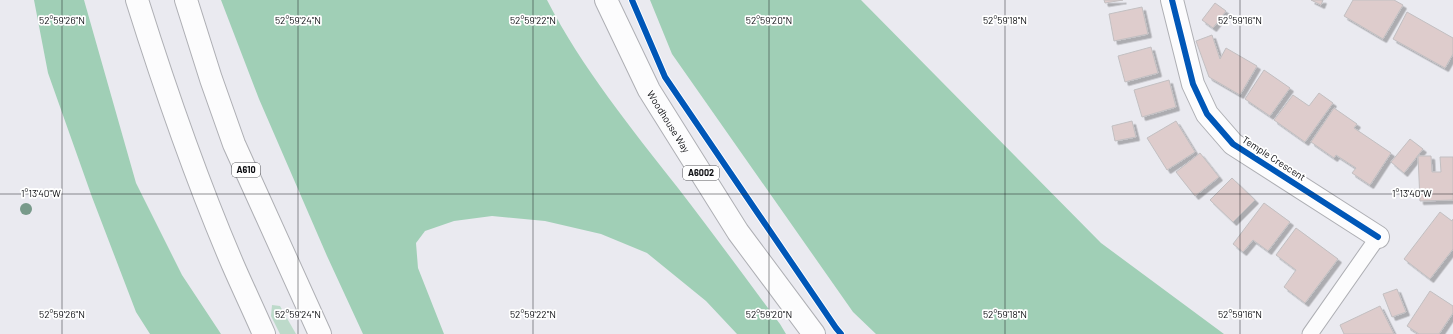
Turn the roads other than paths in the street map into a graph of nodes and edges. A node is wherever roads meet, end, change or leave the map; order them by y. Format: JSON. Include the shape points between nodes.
{"nodes":[{"id":1,"x":137,"y":0,"type":"edge"},
{"id":2,"x":186,"y":0,"type":"edge"},
{"id":3,"x":606,"y":0,"type":"edge"},
{"id":4,"x":1172,"y":0,"type":"edge"},
{"id":5,"x":1378,"y":237,"type":"joint"},
{"id":6,"x":264,"y":334,"type":"edge"},
{"id":7,"x":320,"y":334,"type":"edge"},
{"id":8,"x":814,"y":334,"type":"edge"},
{"id":9,"x":1310,"y":334,"type":"edge"}],
"edges":[{"from":1,"to":6,"type":"main road","via":[[198,176]]},
{"from":2,"to":7,"type":"main road","number":"A610","via":[[234,144]]},
{"from":3,"to":8,"type":"main road","name":"Woodhouse Way","number":"A6002","via":[[649,90],[738,232]]},
{"from":4,"to":5,"type":"main road","name":"Temple Crescent","via":[[1193,84],[1206,114],[1233,144]]},
{"from":5,"to":9,"type":"lane"}]}
